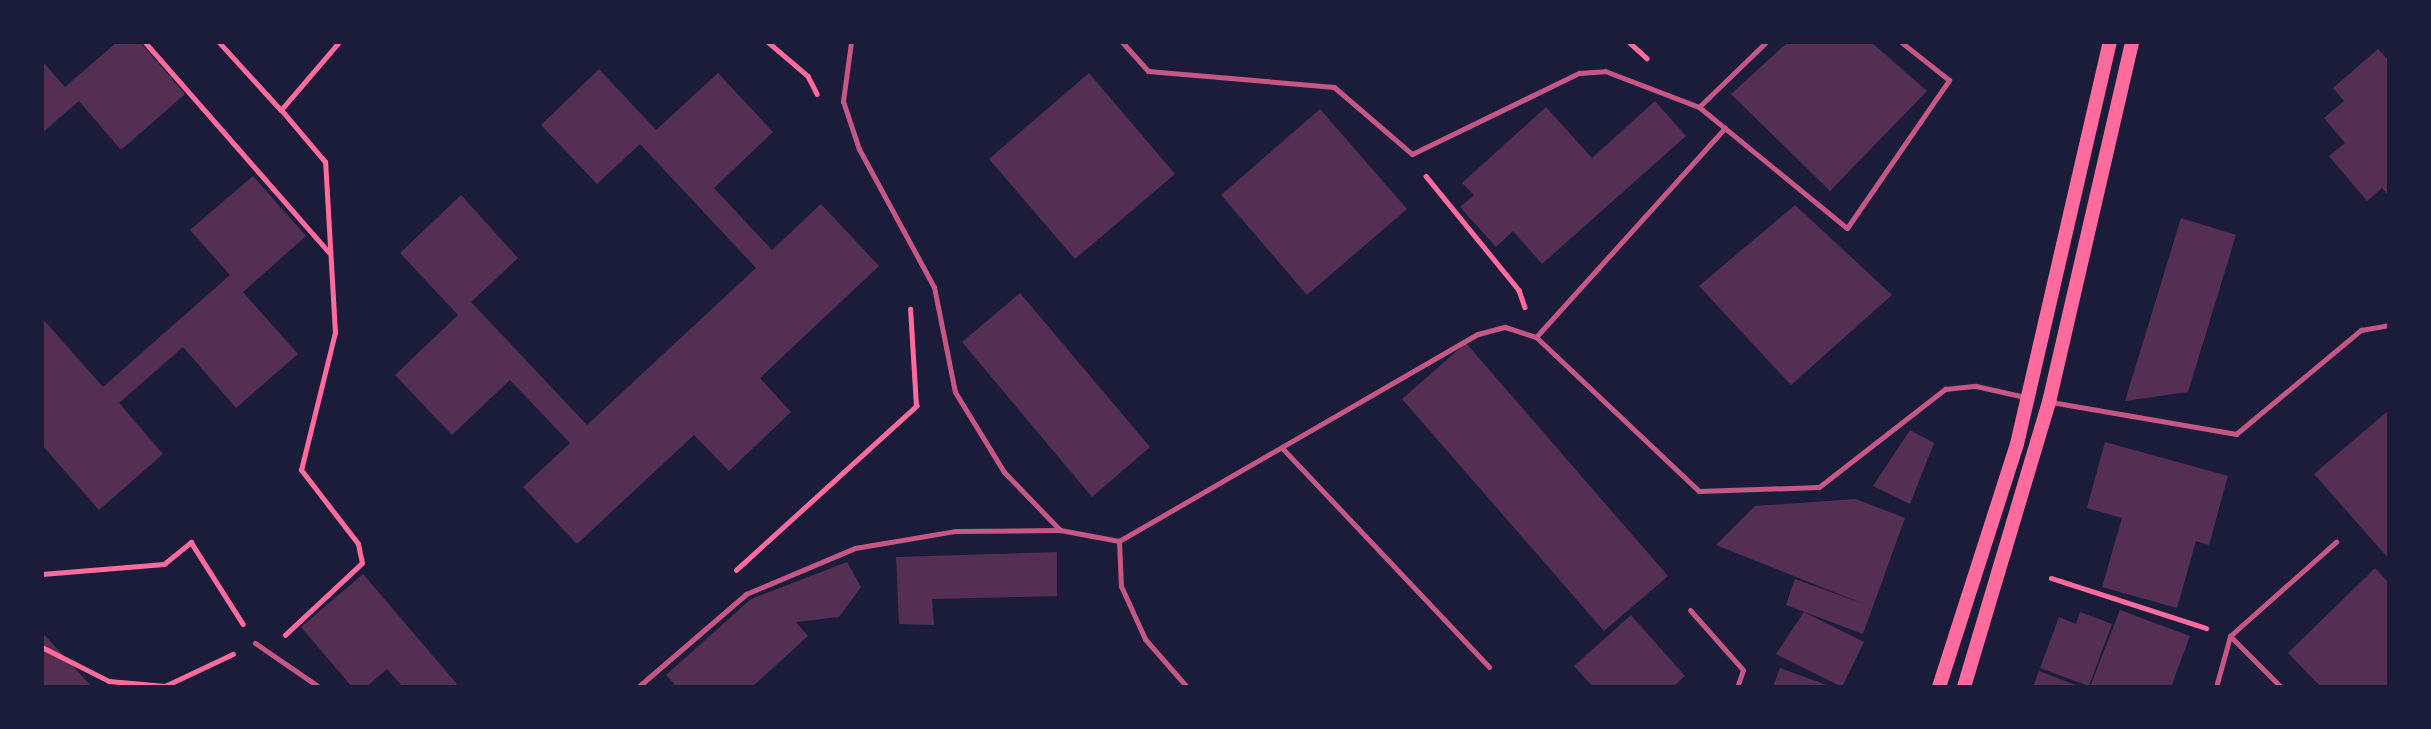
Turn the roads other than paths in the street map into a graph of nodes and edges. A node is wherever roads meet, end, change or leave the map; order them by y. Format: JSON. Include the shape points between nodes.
{"nodes":[{"id":1,"x":851,"y":42,"type":"edge"},
{"id":2,"x":1122,"y":42,"type":"edge"},
{"id":3,"x":1766,"y":42,"type":"edge"},
{"id":4,"x":1901,"y":42,"type":"edge"},
{"id":5,"x":2110,"y":42,"type":"edge"},
{"id":6,"x":2132,"y":42,"type":"edge"},
{"id":7,"x":1699,"y":107,"type":"junction"},
{"id":8,"x":1726,"y":128,"type":"junction"},
{"id":9,"x":2389,"y":325,"type":"edge"},
{"id":10,"x":1536,"y":337,"type":"junction"},
{"id":11,"x":2028,"y":397,"type":"junction"},
{"id":12,"x":2049,"y":402,"type":"junction"},
{"id":13,"x":1283,"y":449,"type":"junction"},
{"id":14,"x":1060,"y":530,"type":"junction"},
{"id":15,"x":1119,"y":541,"type":"junction"},
{"id":16,"x":2336,"y":542,"type":"dead end"},
{"id":17,"x":1690,"y":610,"type":"dead end"},
{"id":18,"x":2230,"y":636,"type":"junction"},
{"id":19,"x":255,"y":643,"type":"road end"},
{"id":20,"x":1489,"y":667,"type":"dead end"},
{"id":21,"x":319,"y":687,"type":"edge"},
{"id":22,"x":638,"y":687,"type":"edge"},
{"id":23,"x":1187,"y":687,"type":"edge"},
{"id":24,"x":1737,"y":687,"type":"edge"},
{"id":25,"x":1939,"y":687,"type":"edge"},
{"id":26,"x":1964,"y":687,"type":"edge"},
{"id":27,"x":2216,"y":687,"type":"edge"},
{"id":28,"x":2281,"y":687,"type":"edge"}],
"edges":[{"from":1,"to":14,"type":"lane","via":[[843,101],[859,149],[934,287],[955,392],[1003,472]]},
{"from":2,"to":7,"type":"lane","via":[[1148,71],[1334,87],[1412,154],[1579,73],[1605,72]]},
{"from":3,"to":7,"type":"lane"},
{"from":4,"to":8,"type":"lane","via":[[1950,80],[1847,228]]},
{"from":5,"to":11,"type":"main road"},
{"from":6,"to":12,"type":"main road"},
{"from":7,"to":8,"type":"lane"},
{"from":8,"to":10,"type":"lane"},
{"from":9,"to":12,"type":"lane","via":[[2361,330],[2236,434]]},
{"from":10,"to":11,"type":"lane","via":[[1699,491],[1819,487],[1945,389],[1976,386]]},
{"from":10,"to":13,"type":"lane","via":[[1505,327],[1478,334]]},
{"from":11,"to":25,"type":"main road"},
{"from":12,"to":26,"type":"main road"},
{"from":13,"to":15,"type":"lane"},
{"from":13,"to":20,"type":"lane"},
{"from":14,"to":15,"type":"lane"},
{"from":14,"to":22,"type":"lane","via":[[956,531],[855,548],[746,594]]},
{"from":15,"to":23,"type":"lane","via":[[1122,586],[1145,639]]},
{"from":16,"to":18,"type":"lane"},
{"from":17,"to":24,"type":"lane","via":[[1744,670]]},
{"from":18,"to":27,"type":"lane"},
{"from":18,"to":28,"type":"lane"},
{"from":19,"to":21,"type":"lane"}]}
